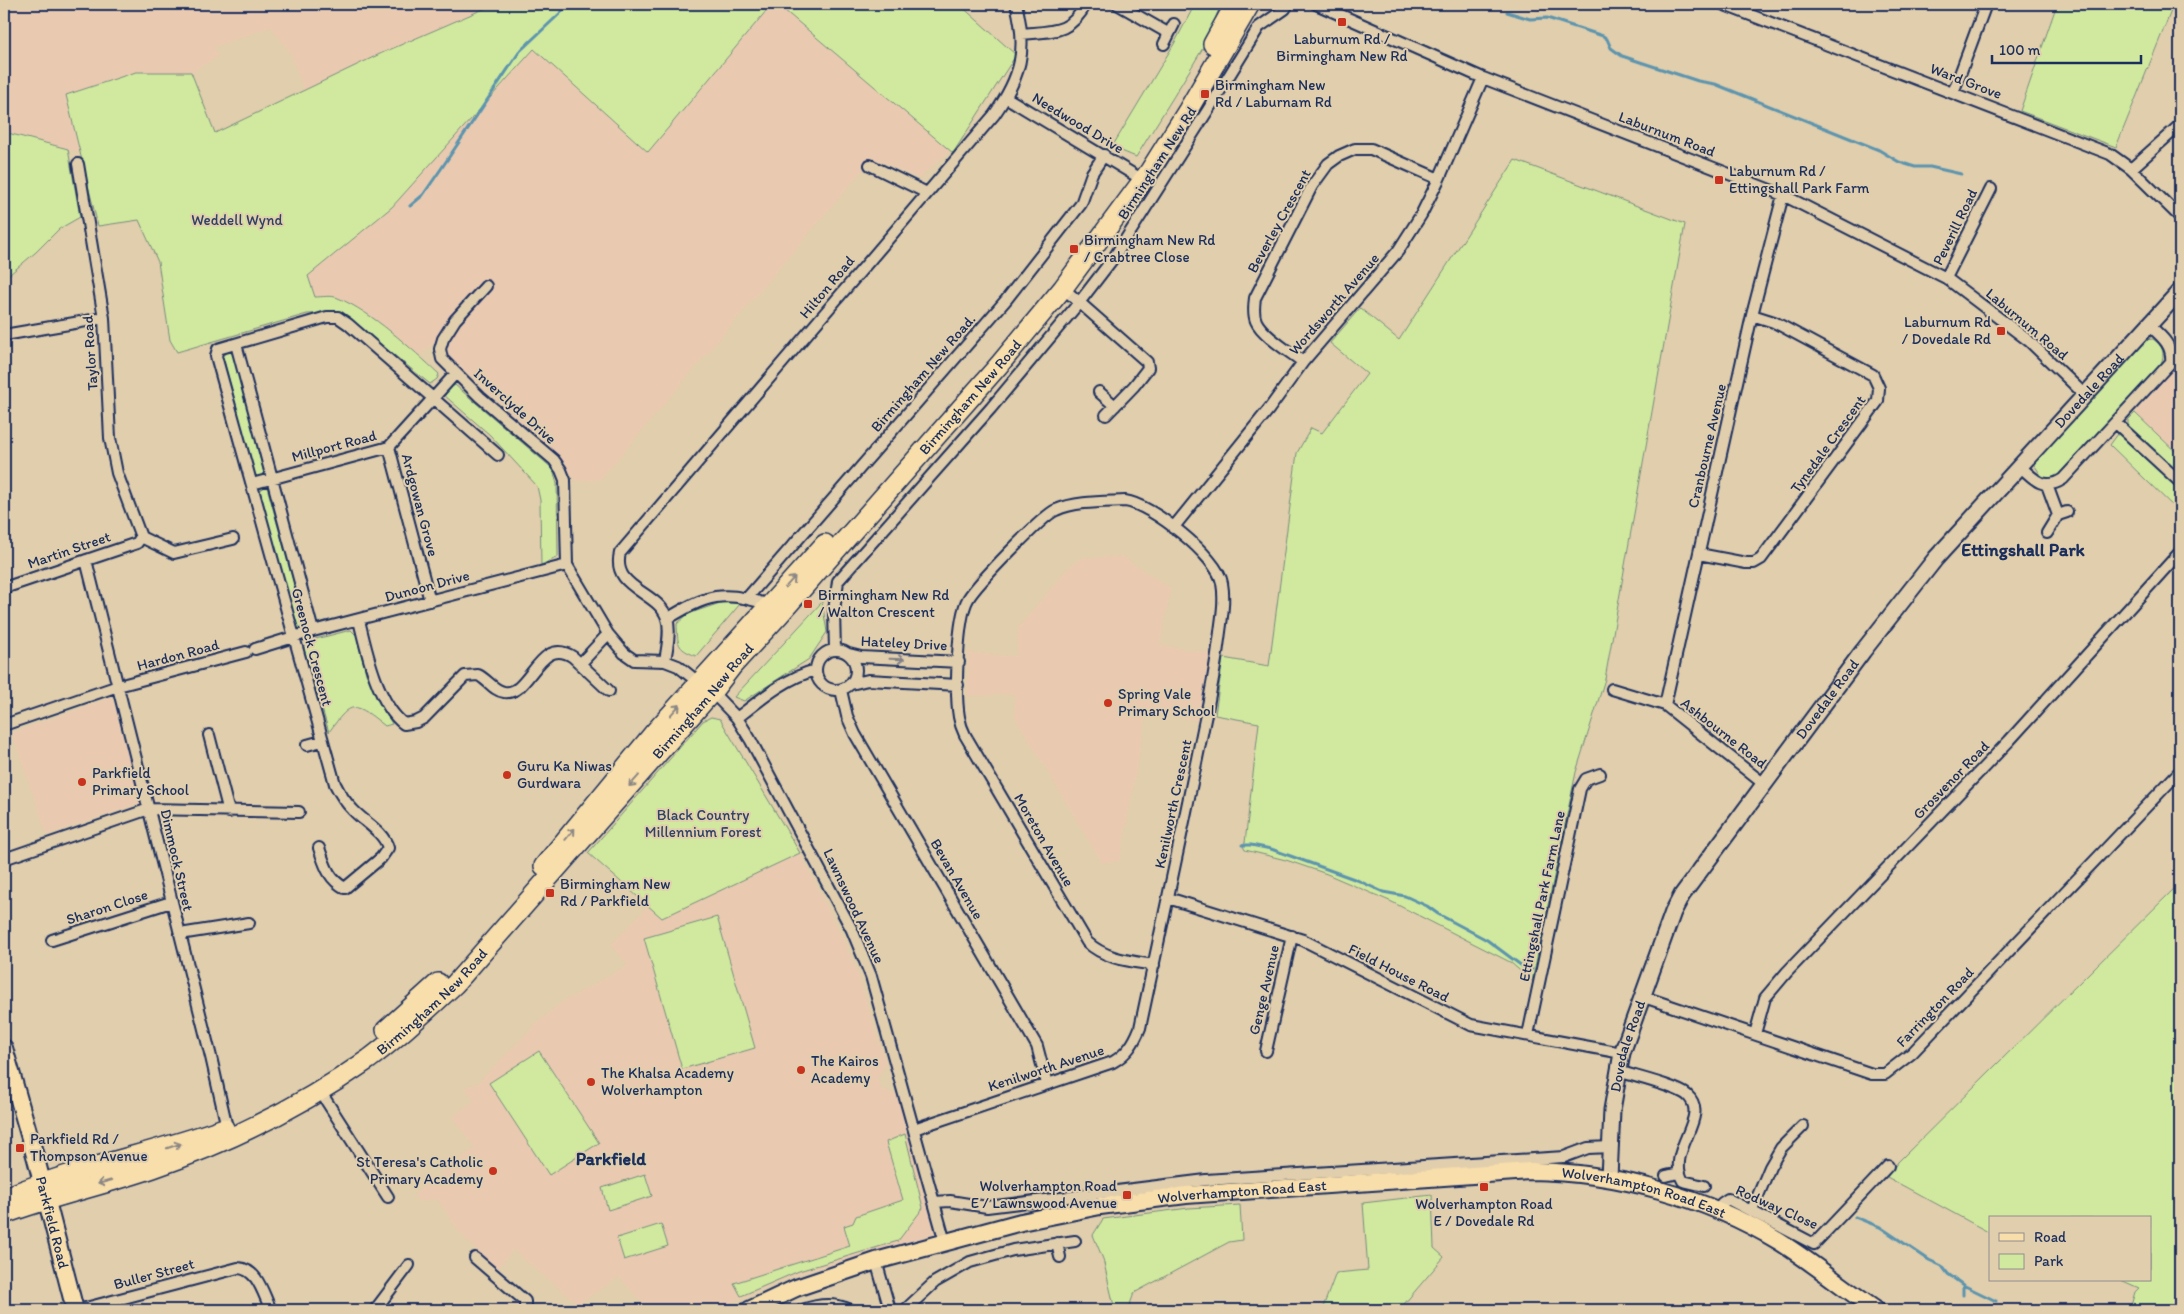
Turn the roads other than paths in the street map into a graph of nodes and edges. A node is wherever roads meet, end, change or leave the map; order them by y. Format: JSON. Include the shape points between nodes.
{"nodes":[{"id":1,"x":1016,"y":4,"type":"edge"},
{"id":2,"x":1086,"y":4,"type":"edge"},
{"id":3,"x":1117,"y":4,"type":"edge"},
{"id":4,"x":1235,"y":4,"type":"edge"},
{"id":5,"x":1250,"y":4,"type":"edge"},
{"id":6,"x":1288,"y":4,"type":"edge"},
{"id":7,"x":1316,"y":4,"type":"edge"},
{"id":8,"x":1722,"y":4,"type":"edge"},
{"id":9,"x":1986,"y":4,"type":"edge"},
{"id":10,"x":1022,"y":34,"type":"junction"},
{"id":11,"x":1164,"y":44,"type":"dead end"},
{"id":12,"x":1483,"y":78,"type":"junction"},
{"id":13,"x":1953,"y":93,"type":"junction"},
{"id":14,"x":1007,"y":98,"type":"junction"},
{"id":15,"x":2180,"y":125,"type":"edge"},
{"id":16,"x":1104,"y":155,"type":"junction"},
{"id":17,"x":78,"y":164,"type":"dead end"},
{"id":18,"x":870,"y":165,"type":"dead end"},
{"id":19,"x":2131,"y":170,"type":"junction"},
{"id":20,"x":1138,"y":177,"type":"junction"},
{"id":21,"x":1439,"y":179,"type":"junction"},
{"id":22,"x":1991,"y":189,"type":"dead end"},
{"id":23,"x":927,"y":193,"type":"junction"},
{"id":24,"x":1783,"y":195,"type":"junction"},
{"id":25,"x":2180,"y":217,"type":"edge"},
{"id":26,"x":1946,"y":278,"type":"junction"},
{"id":27,"x":486,"y":286,"type":"dead end"},
{"id":28,"x":1063,"y":288,"type":"junction"},
{"id":29,"x":2180,"y":291,"type":"edge"},
{"id":30,"x":1078,"y":304,"type":"junction"},
{"id":31,"x":1752,"y":315,"type":"junction"},
{"id":32,"x":104,"y":318,"type":"junction"},
{"id":33,"x":2150,"y":326,"type":"junction"},
{"id":34,"x":4,"y":335,"type":"edge"},
{"id":35,"x":236,"y":344,"type":"junction"},
{"id":36,"x":1303,"y":362,"type":"junction"},
{"id":37,"x":456,"y":373,"type":"junction"},
{"id":38,"x":1099,"y":392,"type":"dead end"},
{"id":39,"x":2085,"y":395,"type":"junction"},
{"id":40,"x":433,"y":398,"type":"junction"},
{"id":41,"x":1115,"y":406,"type":"junction"},
{"id":42,"x":1106,"y":416,"type":"dead end"},
{"id":43,"x":2116,"y":423,"type":"junction"},
{"id":44,"x":388,"y":447,"type":"junction"},
{"id":45,"x":498,"y":455,"type":"dead end"},
{"id":46,"x":2021,"y":467,"type":"junction"},
{"id":47,"x":272,"y":478,"type":"junction"},
{"id":48,"x":2180,"y":482,"type":"edge"},
{"id":49,"x":252,"y":484,"type":"junction"},
{"id":50,"x":2047,"y":485,"type":"junction"},
{"id":51,"x":1173,"y":528,"type":"junction"},
{"id":52,"x":2047,"y":533,"type":"dead end"},
{"id":53,"x":141,"y":537,"type":"junction"},
{"id":54,"x":233,"y":539,"type":"dead end"},
{"id":55,"x":2180,"y":552,"type":"edge"},
{"id":56,"x":1698,"y":554,"type":"junction"},
{"id":57,"x":86,"y":560,"type":"junction"},
{"id":58,"x":567,"y":565,"type":"junction"},
{"id":59,"x":4,"y":588,"type":"edge"},
{"id":60,"x":747,"y":598,"type":"junction"},
{"id":61,"x":430,"y":601,"type":"junction"},
{"id":62,"x":769,"y":605,"type":"junction"},
{"id":63,"x":667,"y":619,"type":"junction"},
{"id":64,"x":358,"y":620,"type":"junction"},
{"id":65,"x":313,"y":631,"type":"junction"},
{"id":66,"x":608,"y":634,"type":"junction"},
{"id":67,"x":294,"y":637,"type":"junction"},
{"id":68,"x":835,"y":650,"type":"junction"},
{"id":69,"x":848,"y":654,"type":"junction"},
{"id":70,"x":665,"y":661,"type":"junction"},
{"id":71,"x":959,"y":662,"type":"junction"},
{"id":72,"x":581,"y":664,"type":"junction"},
{"id":73,"x":816,"y":670,"type":"junction"},
{"id":74,"x":851,"y":684,"type":"junction"},
{"id":75,"x":118,"y":686,"type":"junction"},
{"id":76,"x":958,"y":686,"type":"junction"},
{"id":77,"x":705,"y":688,"type":"junction"},
{"id":78,"x":1612,"y":689,"type":"dead end"},
{"id":79,"x":841,"y":690,"type":"junction"},
{"id":80,"x":609,"y":691,"type":"dead end"},
{"id":81,"x":1665,"y":705,"type":"junction"},
{"id":82,"x":737,"y":718,"type":"junction"},
{"id":83,"x":4,"y":725,"type":"edge"},
{"id":84,"x":209,"y":735,"type":"dead end"},
{"id":85,"x":322,"y":741,"type":"junction"},
{"id":86,"x":308,"y":746,"type":"dead end"},
{"id":87,"x":2180,"y":771,"type":"edge"},
{"id":88,"x":1600,"y":774,"type":"dead end"},
{"id":89,"x":1764,"y":784,"type":"junction"},
{"id":90,"x":149,"y":808,"type":"junction"},
{"id":91,"x":229,"y":812,"type":"junction"},
{"id":92,"x":299,"y":812,"type":"dead end"},
{"id":93,"x":319,"y":848,"type":"dead end"},
{"id":94,"x":4,"y":859,"type":"edge"},
{"id":95,"x":1168,"y":898,"type":"junction"},
{"id":96,"x":171,"y":902,"type":"junction"},
{"id":97,"x":248,"y":923,"type":"dead end"},
{"id":98,"x":180,"y":934,"type":"junction"},
{"id":99,"x":1292,"y":936,"type":"junction"},
{"id":100,"x":52,"y":940,"type":"dead end"},
{"id":101,"x":1154,"y":966,"type":"junction"},
{"id":102,"x":1641,"y":996,"type":"junction"},
{"id":103,"x":1755,"y":1034,"type":"junction"},
{"id":104,"x":1528,"y":1035,"type":"junction"},
{"id":105,"x":4,"y":1048,"type":"edge"},
{"id":106,"x":1266,"y":1050,"type":"dead end"},
{"id":107,"x":1622,"y":1053,"type":"junction"},
{"id":108,"x":1618,"y":1071,"type":"junction"},
{"id":109,"x":1047,"y":1084,"type":"junction"},
{"id":110,"x":320,"y":1091,"type":"junction"},
{"id":111,"x":1803,"y":1126,"type":"dead end"},
{"id":112,"x":914,"y":1128,"type":"junction"},
{"id":113,"x":228,"y":1133,"type":"junction"},
{"id":114,"x":1610,"y":1147,"type":"junction"},
{"id":115,"x":1888,"y":1166,"type":"dead end"},
{"id":116,"x":1679,"y":1173,"type":"junction"},
{"id":117,"x":1666,"y":1176,"type":"dead end"},
{"id":118,"x":1609,"y":1178,"type":"junction"},
{"id":119,"x":1704,"y":1186,"type":"dead end"},
{"id":120,"x":45,"y":1192,"type":"junction"},
{"id":121,"x":388,"y":1197,"type":"dead end"},
{"id":122,"x":4,"y":1198,"type":"edge"},
{"id":123,"x":934,"y":1202,"type":"junction"},
{"id":124,"x":4,"y":1214,"type":"edge"},
{"id":125,"x":1748,"y":1216,"type":"junction"},
{"id":126,"x":1075,"y":1241,"type":"dead end"},
{"id":127,"x":946,"y":1242,"type":"junction"},
{"id":128,"x":1057,"y":1243,"type":"junction"},
{"id":129,"x":1060,"y":1257,"type":"dead end"},
{"id":130,"x":475,"y":1258,"type":"dead end"},
{"id":131,"x":876,"y":1261,"type":"junction"},
{"id":132,"x":410,"y":1265,"type":"dead end"},
{"id":133,"x":76,"y":1310,"type":"edge"},
{"id":134,"x":270,"y":1310,"type":"edge"},
{"id":135,"x":375,"y":1310,"type":"edge"},
{"id":136,"x":526,"y":1310,"type":"edge"},
{"id":137,"x":749,"y":1310,"type":"edge"},
{"id":138,"x":802,"y":1310,"type":"edge"},
{"id":139,"x":852,"y":1310,"type":"edge"},
{"id":140,"x":890,"y":1310,"type":"edge"},
{"id":141,"x":904,"y":1310,"type":"edge"},
{"id":142,"x":1876,"y":1310,"type":"edge"}],
"edges":[{"from":1,"to":10,"type":"street","name":"Hilton Road"},
{"from":2,"to":10,"type":"street","via":[[1069,26],[1055,31]]},
{"from":3,"to":11,"type":"street","via":[[1171,28]]},
{"from":4,"to":20,"type":"highway","name":"Birmingham New Road"},
{"from":5,"to":20,"type":"highway","name":"Birmingham New Road","via":[[1188,110]]},
{"from":6,"to":30,"type":"street","name":"Birmingham New Rd","via":[[1259,26],[1115,256]]},
{"from":7,"to":12,"type":"street","name":"Laburnum Road"},
{"from":8,"to":13,"type":"street","name":"Ward Grove"},
{"from":9,"to":13,"type":"street"},
{"from":10,"to":14,"type":"street","name":"Hilton Road","via":[[1019,71]]},
{"from":12,"to":21,"type":"street","name":"Wordsworth Avenue"},
{"from":12,"to":24,"type":"street","name":"Laburnum Road"},
{"from":13,"to":19,"type":"street","name":"Ward Grove","via":[[2110,154]]},
{"from":14,"to":16,"type":"street","name":"Needwood Drive"},
{"from":14,"to":23,"type":"street","name":"Hilton Road"},
{"from":15,"to":19,"type":"street"},
{"from":16,"to":20,"type":"street","name":"Needwood Drive"},
{"from":16,"to":60,"type":"street","name":"Birmingham New Road.","via":[[1092,173],[1081,204],[1006,300]]},
{"from":17,"to":32,"type":"street","name":"Taylor Road"},
{"from":18,"to":23,"type":"street"},
{"from":19,"to":25,"type":"street","name":"Ward Grove"},
{"from":20,"to":28,"type":"highway","name":"Birmingham New Road"},
{"from":62,"to":20,"type":"highway","name":"Birmingham New Road","one_way":true,"via":[[1016,327]]},
{"from":21,"to":36,"type":"street","name":"Wordsworth Avenue","via":[[1398,251]]},
{"from":21,"to":36,"type":"street","name":"Beverley Crescent","via":[[1372,149],[1355,149],[1328,164],[1304,201],[1255,298],[1256,321]]},
{"from":22,"to":26,"type":"street","name":"Peverill Road"},
{"from":23,"to":63,"type":"street","name":"Hilton Road","via":[[620,553],[621,573],[663,610]]},
{"from":24,"to":26,"type":"street","name":"Laburnum Road"},
{"from":24,"to":31,"type":"street","name":"Cranbourne Avenue"},
{"from":26,"to":39,"type":"street","name":"Laburnum Road","via":[[2029,341]]},
{"from":27,"to":37,"type":"street","name":"Inverclyde Drive","via":[[443,338],[442,359]]},
{"from":28,"to":30,"type":"street"},
{"from":28,"to":77,"type":"highway","name":"Birmingham New Road","via":[[779,615],[733,665]]},
{"from":29,"to":33,"type":"street","name":"Dovedale Road"},
{"from":30,"to":41,"type":"street","via":[[1146,362],[1148,368]]},
{"from":30,"to":68,"type":"street","name":"Birmingham New Rd","via":[[838,581],[834,611]]},
{"from":31,"to":56,"type":"street","name":"Cranbourne Avenue"},
{"from":31,"to":56,"type":"street","name":"Tynedale Crescent","via":[[1774,322],[1864,369],[1877,380],[1880,394],[1868,416],[1761,560],[1746,564]]},
{"from":32,"to":34,"type":"street"},
{"from":32,"to":53,"type":"street","name":"Taylor Road","via":[[110,438],[117,473]]},
{"from":33,"to":39,"type":"street","name":"Dovedale Road"},
{"from":33,"to":43,"type":"street","via":[[2169,347],[2171,362]]},
{"from":35,"to":40,"type":"street","name":"Greenock Crescent","via":[[327,317],[338,317]]},
{"from":35,"to":47,"type":"street","name":"Greenock Crescent"},
{"from":35,"to":49,"type":"street","name":"Greenock Crescent","via":[[218,349],[216,356]]},
{"from":36,"to":51,"type":"street","name":"Wordsworth Avenue"},
{"from":37,"to":40,"type":"street","name":"Millport Road"},
{"from":37,"to":58,"type":"street","name":"Inverclyde Drive","via":[[554,460],[561,470],[566,490]]},
{"from":38,"to":41,"type":"street"},
{"from":39,"to":46,"type":"street","name":"Dovedale Road"},
{"from":40,"to":44,"type":"street","name":"Millport Road"},
{"from":40,"to":45,"type":"street"},
{"from":41,"to":42,"type":"street"},
{"from":43,"to":48,"type":"street"},
{"from":43,"to":50,"type":"street","via":[[2063,480]]},
{"from":44,"to":47,"type":"street","name":"Millport Road"},
{"from":44,"to":61,"type":"street","name":"Ardgowan Grove"},
{"from":46,"to":50,"type":"street","via":[[2035,480]]},
{"from":46,"to":89,"type":"street","name":"Dovedale Road","via":[[1936,558]]},
{"from":47,"to":49,"type":"street","name":"Millport Road"},
{"from":47,"to":65,"type":"street","name":"Greenock Crescent"},
{"from":49,"to":67,"type":"street","name":"Greenock Crescent"},
{"from":50,"to":52,"type":"street","via":[[2063,513]]},
{"from":51,"to":71,"type":"street","name":"Kenilworth Crescent","via":[[1151,510],[1133,502],[1104,502],[1056,510],[1041,520],[968,599],[962,617]]},
{"from":51,"to":95,"type":"street","name":"Kenilworth Crescent","via":[[1214,565],[1224,593],[1217,663]]},
{"from":53,"to":54,"type":"street","via":[[174,553]]},
{"from":53,"to":57,"type":"street","name":"Martin Street","via":[[137,543]]},
{"from":55,"to":103,"type":"street","name":"Grosvenor Road","via":[[2010,741],[1787,972],[1765,998]]},
{"from":56,"to":81,"type":"street","name":"Cranbourne Avenue"},
{"from":57,"to":59,"type":"street","name":"Martin Street"},
{"from":57,"to":75,"type":"street","name":"Dimmock Street"},
{"from":58,"to":61,"type":"street","name":"Dunoon Drive"},
{"from":58,"to":66,"type":"street"},
{"from":60,"to":62,"type":"street"},
{"from":60,"to":63,"type":"street","via":[[706,598]]},
{"from":61,"to":64,"type":"street","name":"Dunoon Drive"},
{"from":62,"to":77,"type":"highway","name":"Birmingham New Road"},
{"from":63,"to":70,"type":"street"},
{"from":64,"to":65,"type":"street","name":"Dunoon Drive"},
{"from":64,"to":72,"type":"street","via":[[372,671],[395,716],[404,724],[424,718],[469,674],[478,675],[497,690],[509,692],[516,690],[550,654],[567,653]]},
{"from":65,"to":67,"type":"street","name":"Dunoon Drive"},
{"from":66,"to":70,"type":"street","via":[[634,660]]},
{"from":66,"to":72,"type":"street"},
{"from":67,"to":75,"type":"street","name":"Hardon Road"},
{"from":67,"to":85,"type":"street","name":"Greenock Crescent"},
{"from":68,"to":69,"type":"street"},
{"from":68,"to":73,"type":"street","via":[[821,657]]},
{"from":69,"to":71,"type":"street","name":"Hateley Drive","one_way":true},
{"from":69,"to":74,"type":"street","via":[[857,669]]},
{"from":70,"to":77,"type":"street","name":"Lawnswood Avenue","via":[[678,666]]},
{"from":71,"to":76,"type":"street","name":"Kenilworth Crescent"},
{"from":72,"to":80,"type":"street"},
{"from":73,"to":79,"type":"street","via":[[823,685]]},
{"from":73,"to":82,"type":"street","via":[[773,691]]},
{"from":74,"to":76,"type":"street","via":[[868,680]]},
{"from":74,"to":79,"type":"street"},
{"from":75,"to":83,"type":"street","name":"Hardon Road"},
{"from":75,"to":90,"type":"street","name":"Dimmock Street"},
{"from":76,"to":101,"type":"street","name":"Moreton Avenue","via":[[959,720],[965,735],[1081,934],[1103,954]]},
{"from":77,"to":82,"type":"street","name":"Lawnswood Avenue"},
{"from":77,"to":110,"type":"highway","name":"Birmingham New Road","one_way":true,"via":[[455,984],[385,1046]]},
{"from":113,"to":77,"type":"highway","name":"Birmingham New Road","one_way":true,"via":[[363,1048],[439,982],[542,869],[653,734]]},
{"from":78,"to":81,"type":"street"},
{"from":79,"to":109,"type":"street","name":"Bevan Avenue","via":[[855,734],[1037,1046]]},
{"from":81,"to":89,"type":"street","name":"Ashbourne Road"},
{"from":82,"to":112,"type":"street","name":"Lawnswood Avenue","via":[[779,790],[852,930],[873,980]]},
{"from":84,"to":91,"type":"street"},
{"from":85,"to":86,"type":"street"},
{"from":85,"to":93,"type":"street","name":"Greenock Crescent","via":[[342,798],[376,831],[388,848],[381,858],[345,888],[337,884],[327,871]]},
{"from":87,"to":103,"type":"street","name":"Farrington Road","via":[[1912,1053],[1886,1074],[1872,1074]]},
{"from":88,"to":104,"type":"street","name":"Ettingshall Park Farm Lane","via":[[1586,779],[1580,789]]},
{"from":89,"to":102,"type":"street","name":"Dovedale Road","via":[[1682,895]]},
{"from":90,"to":91,"type":"street"},
{"from":90,"to":94,"type":"street"},
{"from":90,"to":96,"type":"street","name":"Dimmock Street"},
{"from":91,"to":92,"type":"street"},
{"from":95,"to":99,"type":"street","name":"Field House Road"},
{"from":95,"to":101,"type":"street","name":"Kenilworth Crescent"},
{"from":96,"to":98,"type":"street","name":"Dimmock Street"},
{"from":96,"to":100,"type":"street","name":"Sharon Close"},
{"from":97,"to":98,"type":"street"},
{"from":98,"to":113,"type":"street","name":"Dimmock Street"},
{"from":99,"to":104,"type":"street","name":"Field House Road","via":[[1456,1019],[1471,1025]]},
{"from":99,"to":106,"type":"street","name":"Genge Avenue"},
{"from":101,"to":109,"type":"street","name":"Kenilworth Avenue","via":[[1140,1028],[1126,1053],[1114,1062]]},
{"from":102,"to":103,"type":"street","name":"Farrington Road"},
{"from":102,"to":107,"type":"street","name":"Dovedale Road"},
{"from":104,"to":107,"type":"street","name":"Field House Road"},
{"from":105,"to":120,"type":"main road","name":"Parkfield Road"},
{"from":107,"to":108,"type":"street","name":"Dovedale Road"},
{"from":108,"to":114,"type":"street","name":"Dovedale Road"},
{"from":108,"to":116,"type":"street","via":[[1682,1092],[1690,1099],[1694,1116],[1680,1155]]},
{"from":109,"to":112,"type":"street","name":"Kenilworth Avenue"},
{"from":110,"to":113,"type":"highway","name":"Birmingham New Road"},
{"from":110,"to":121,"type":"street"},
{"from":111,"to":125,"type":"street","via":[[1782,1148],[1770,1167]]},
{"from":112,"to":123,"type":"street","name":"Lawnswood Avenue"},
{"from":113,"to":120,"type":"highway","name":"Birmingham New Road","via":[[141,1164]]},
{"from":114,"to":118,"type":"street","name":"Dovedale Road"},
{"from":114,"to":123,"type":"street","name":"Wolverhampton Road East","via":[[1588,1148],[1564,1157],[1206,1180],[987,1206]]},
{"from":115,"to":125,"type":"street","name":"Rodway Close","via":[[1814,1244]]},
{"from":116,"to":117,"type":"street"},
{"from":116,"to":119,"type":"street","via":[[1683,1181]]},
{"from":118,"to":125,"type":"main road","name":"Wolverhampton Road East","via":[[1651,1188],[1717,1212]]},
{"from":118,"to":127,"type":"main road","name":"Wolverhampton Road East","via":[[1530,1171],[1186,1195],[1072,1211]]},
{"from":120,"to":122,"type":"highway","name":"Birmingham New Road"},
{"from":120,"to":124,"type":"highway","name":"Birmingham New Road"},
{"from":120,"to":133,"type":"main road","name":"Parkfield Road"},
{"from":123,"to":127,"type":"street","name":"Lawnswood Avenue"},
{"from":125,"to":142,"type":"main road","name":"Wolverhampton Road East"},
{"from":126,"to":128,"type":"street"},
{"from":127,"to":131,"type":"main road","name":"Wolverhampton Road East"},
{"from":128,"to":129,"type":"street"},
{"from":128,"to":141,"type":"street","via":[[1013,1250],[970,1262],[936,1282]]},
{"from":130,"to":136,"type":"street","via":[[525,1301]]},
{"from":131,"to":137,"type":"main road","name":"Wolverhampton Road East","via":[[796,1288]]},
{"from":131,"to":140,"type":"street"},
{"from":132,"to":135,"type":"street"},
{"from":133,"to":134,"type":"street","name":"Buller Street","via":[[238,1268],[252,1272]]},
{"from":138,"to":139,"type":"street","via":[[830,1305]]}]}
